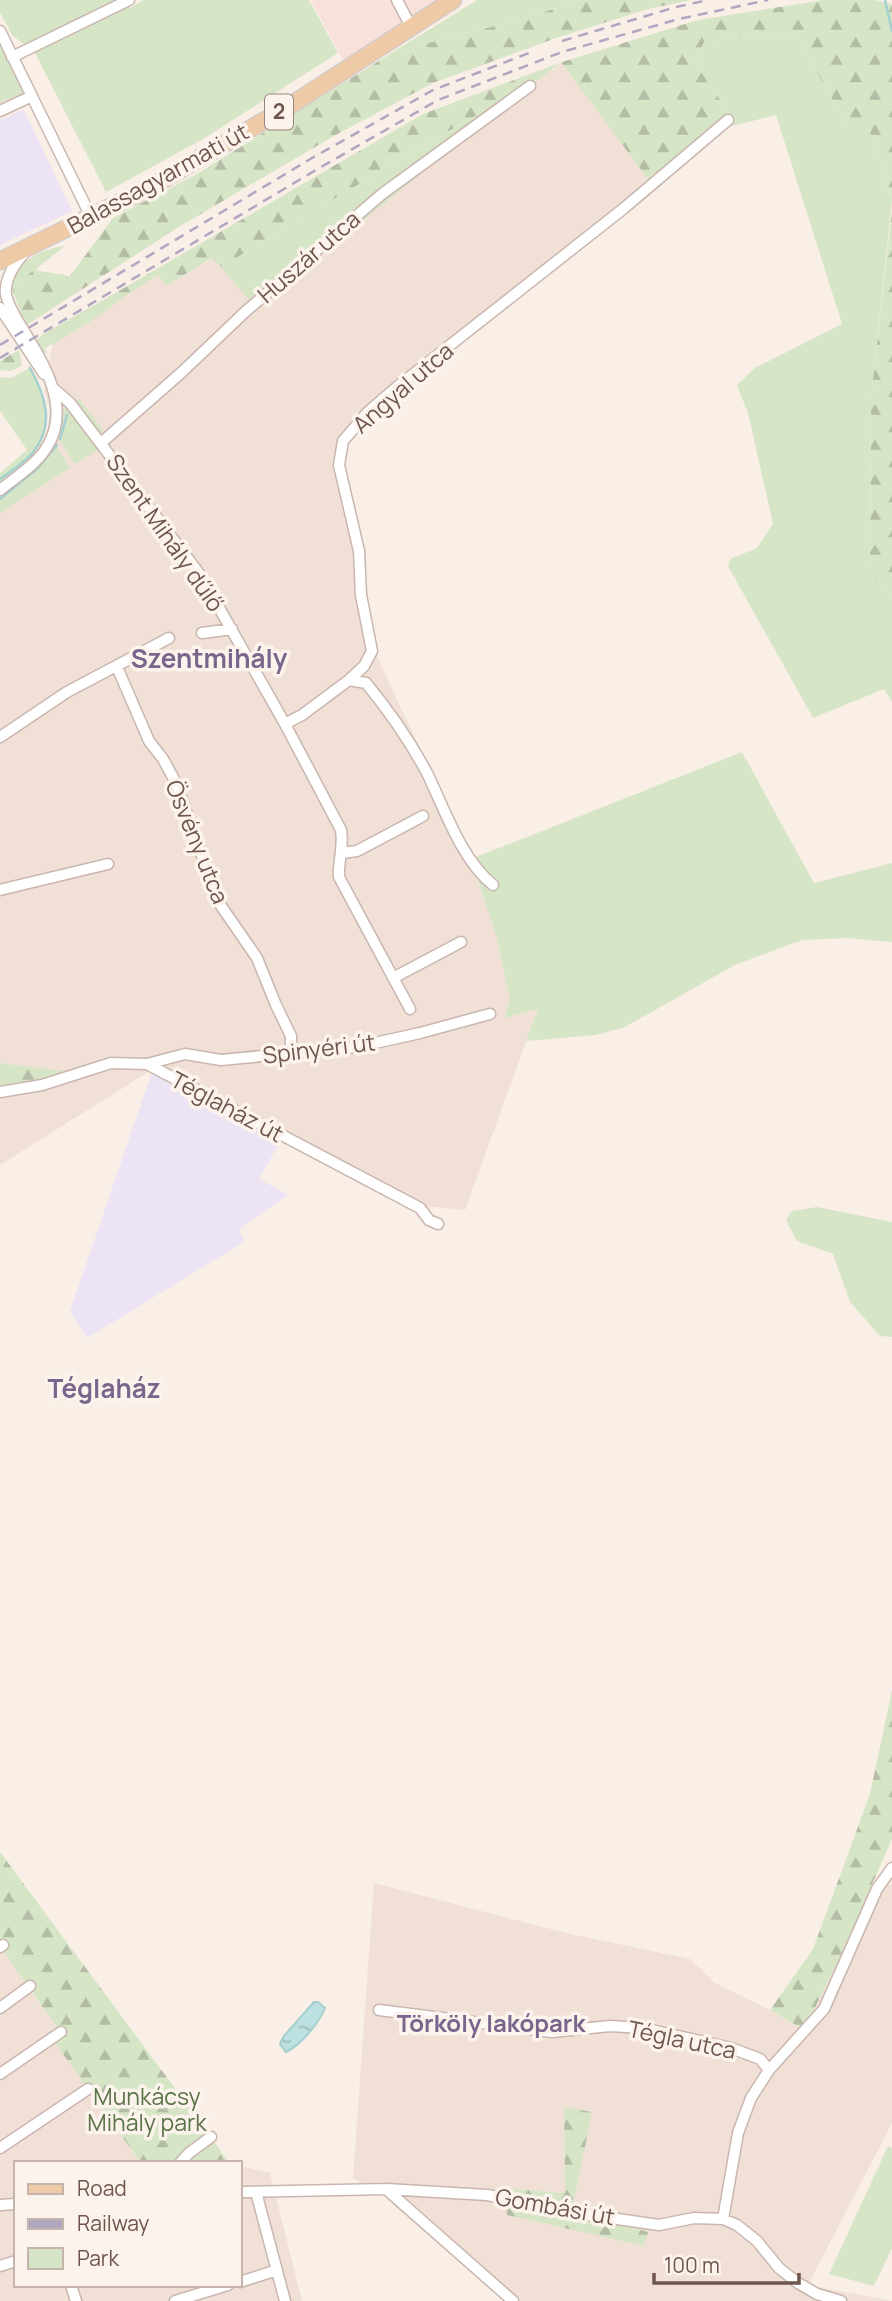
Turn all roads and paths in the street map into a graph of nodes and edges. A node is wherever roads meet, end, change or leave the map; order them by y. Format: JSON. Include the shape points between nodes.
{"nodes":[{"id":1,"x":129,"y":0,"type":"edge"},
{"id":2,"x":397,"y":0,"type":"edge"},
{"id":3,"x":453,"y":0,"type":"edge"},
{"id":4,"x":411,"y":27,"type":"junction"},
{"id":5,"x":0,"y":30,"type":"edge"},
{"id":6,"x":12,"y":57,"type":"junction"},
{"id":7,"x":530,"y":86,"type":"dead end"},
{"id":8,"x":32,"y":96,"type":"junction"},
{"id":9,"x":0,"y":111,"type":"edge"},
{"id":10,"x":728,"y":120,"type":"dead end"},
{"id":11,"x":91,"y":217,"type":"junction"},
{"id":12,"x":29,"y":247,"type":"junction"},
{"id":13,"x":0,"y":261,"type":"edge"},
{"id":14,"x":0,"y":281,"type":"edge"},
{"id":15,"x":6,"y":291,"type":"junction"},
{"id":16,"x":0,"y":308,"type":"edge"},
{"id":17,"x":51,"y":383,"type":"junction"},
{"id":18,"x":101,"y":443,"type":"junction"},
{"id":19,"x":0,"y":490,"type":"edge"},
{"id":20,"x":232,"y":629,"type":"junction"},
{"id":21,"x":202,"y":633,"type":"dead end"},
{"id":22,"x":169,"y":638,"type":"dead end"},
{"id":23,"x":117,"y":667,"type":"junction"},
{"id":24,"x":349,"y":680,"type":"junction"},
{"id":25,"x":285,"y":724,"type":"junction"},
{"id":26,"x":0,"y":737,"type":"edge"},
{"id":27,"x":423,"y":816,"type":"dead end"},
{"id":28,"x":342,"y":853,"type":"junction"},
{"id":29,"x":108,"y":864,"type":"dead end"},
{"id":30,"x":493,"y":885,"type":"dead end"},
{"id":31,"x":0,"y":890,"type":"edge"},
{"id":32,"x":461,"y":942,"type":"dead end"},
{"id":33,"x":393,"y":978,"type":"junction"},
{"id":34,"x":410,"y":1009,"type":"dead end"},
{"id":35,"x":490,"y":1014,"type":"dead end"},
{"id":36,"x":285,"y":1053,"type":"junction"},
{"id":37,"x":147,"y":1064,"type":"junction"},
{"id":38,"x":0,"y":1091,"type":"edge"},
{"id":39,"x":438,"y":1224,"type":"dead end"},
{"id":40,"x":892,"y":1868,"type":"edge"},
{"id":41,"x":892,"y":1880,"type":"edge"},
{"id":42,"x":877,"y":1889,"type":"junction"},
{"id":43,"x":30,"y":1986,"type":"dead end"},
{"id":44,"x":0,"y":2008,"type":"edge"},
{"id":45,"x":379,"y":2010,"type":"dead end"},
{"id":46,"x":61,"y":2032,"type":"dead end"},
{"id":47,"x":769,"y":2070,"type":"junction"},
{"id":48,"x":0,"y":2074,"type":"edge"},
{"id":49,"x":88,"y":2089,"type":"dead end"},
{"id":50,"x":211,"y":2137,"type":"dead end"},
{"id":51,"x":0,"y":2148,"type":"edge"},
{"id":52,"x":182,"y":2161,"type":"edge"},
{"id":53,"x":386,"y":2189,"type":"junction"},
{"id":54,"x":256,"y":2192,"type":"junction"},
{"id":55,"x":242,"y":2193,"type":"edge"},
{"id":56,"x":723,"y":2219,"type":"junction"},
{"id":57,"x":277,"y":2270,"type":"junction"},
{"id":58,"x":242,"y":2281,"type":"edge"},
{"id":59,"x":222,"y":2287,"type":"edge"},
{"id":60,"x":176,"y":2301,"type":"edge"},
{"id":61,"x":285,"y":2301,"type":"edge"},
{"id":62,"x":513,"y":2301,"type":"edge"},
{"id":63,"x":841,"y":2301,"type":"edge"}],
"edges":[{"from":1,"to":6,"type":"street"},
{"from":2,"to":4,"type":"street"},
{"from":3,"to":4,"type":"main road","name":"Balassagyarmati út","number":"2"},
{"from":4,"to":11,"type":"main road","name":"Balassagyarmati út","number":"2","via":[[288,107]]},
{"from":5,"to":6,"type":"street"},
{"from":6,"to":8,"type":"street"},
{"from":7,"to":18,"type":"street","name":"Huszár utca","via":[[382,194]]},
{"from":8,"to":9,"type":"street"},
{"from":8,"to":11,"type":"street"},
{"from":10,"to":24,"type":"street","name":"Angyal utca","via":[[397,387],[343,441],[339,465],[359,551],[361,595],[372,651]]},
{"from":11,"to":12,"type":"main road","name":"Balassagyarmati út","number":"2"},
{"from":12,"to":13,"type":"main road","name":"Balassagyarmati út","number":"2"},
{"from":12,"to":15,"type":"street","via":[[11,271]]},
{"from":14,"to":15,"type":"street"},
{"from":15,"to":17,"type":"street"},
{"from":16,"to":17,"type":"street"},
{"from":17,"to":18,"type":"street","name":"Szent Mihály dűlő"},
{"from":17,"to":19,"type":"street","via":[[57,413],[52,438],[39,457]]},
{"from":18,"to":20,"type":"street","name":"Szent Mihály dűlő","via":[[201,576]]},
{"from":20,"to":21,"type":"street"},
{"from":20,"to":25,"type":"street","name":"Szent Mihály dűlő"},
{"from":22,"to":23,"type":"street"},
{"from":23,"to":26,"type":"street","via":[[67,692]]},
{"from":23,"to":36,"type":"street","name":"Ösvény utca","via":[[149,741],[176,783],[219,904],[257,958],[291,1036],[291,1047]]},
{"from":24,"to":25,"type":"street"},
{"from":24,"to":30,"type":"street","via":[[366,683],[389,711],[425,770],[472,864]]},
{"from":25,"to":28,"type":"street","name":"Szent Mihály dűlő","via":[[341,830]]},
{"from":27,"to":28,"type":"street","via":[[357,851]]},
{"from":28,"to":33,"type":"street","name":"Szent Mihály dűlő","via":[[339,877]]},
{"from":29,"to":31,"type":"street"},
{"from":32,"to":33,"type":"street"},
{"from":33,"to":34,"type":"street","name":"Szent Mihály dűlő"},
{"from":35,"to":36,"type":"street","name":"Spinyéri út","via":[[357,1047]]},
{"from":36,"to":37,"type":"street","name":"Spinyéri út","via":[[221,1060],[185,1054]]},
{"from":37,"to":38,"type":"street","name":"Téglaház út","via":[[111,1063],[42,1085]]},
{"from":37,"to":39,"type":"street","name":"Téglaház út","via":[[420,1208]]},
{"from":40,"to":42,"type":"street"},
{"from":41,"to":42,"type":"street"},
{"from":42,"to":47,"type":"street","via":[[824,2009]]},
{"from":43,"to":44,"type":"street"},
{"from":45,"to":47,"type":"street","name":"Tégla utca","via":[[552,2032],[642,2028],[731,2048],[760,2059]]},
{"from":46,"to":48,"type":"street"},
{"from":47,"to":56,"type":"street","via":[[742,2118]]},
{"from":49,"to":51,"type":"street"},
{"from":50,"to":52,"type":"street"},
{"from":53,"to":54,"type":"street","name":"Gombási út"},
{"from":53,"to":56,"type":"street","name":"Gombási út","via":[[487,2195],[659,2225],[694,2218]]},
{"from":53,"to":62,"type":"street"},
{"from":54,"to":55,"type":"street","name":"Gombási út"},
{"from":54,"to":57,"type":"street"},
{"from":56,"to":63,"type":"street","via":[[757,2241],[798,2283]]},
{"from":57,"to":58,"type":"street"},
{"from":57,"to":61,"type":"street"},
{"from":59,"to":60,"type":"street"}]}
